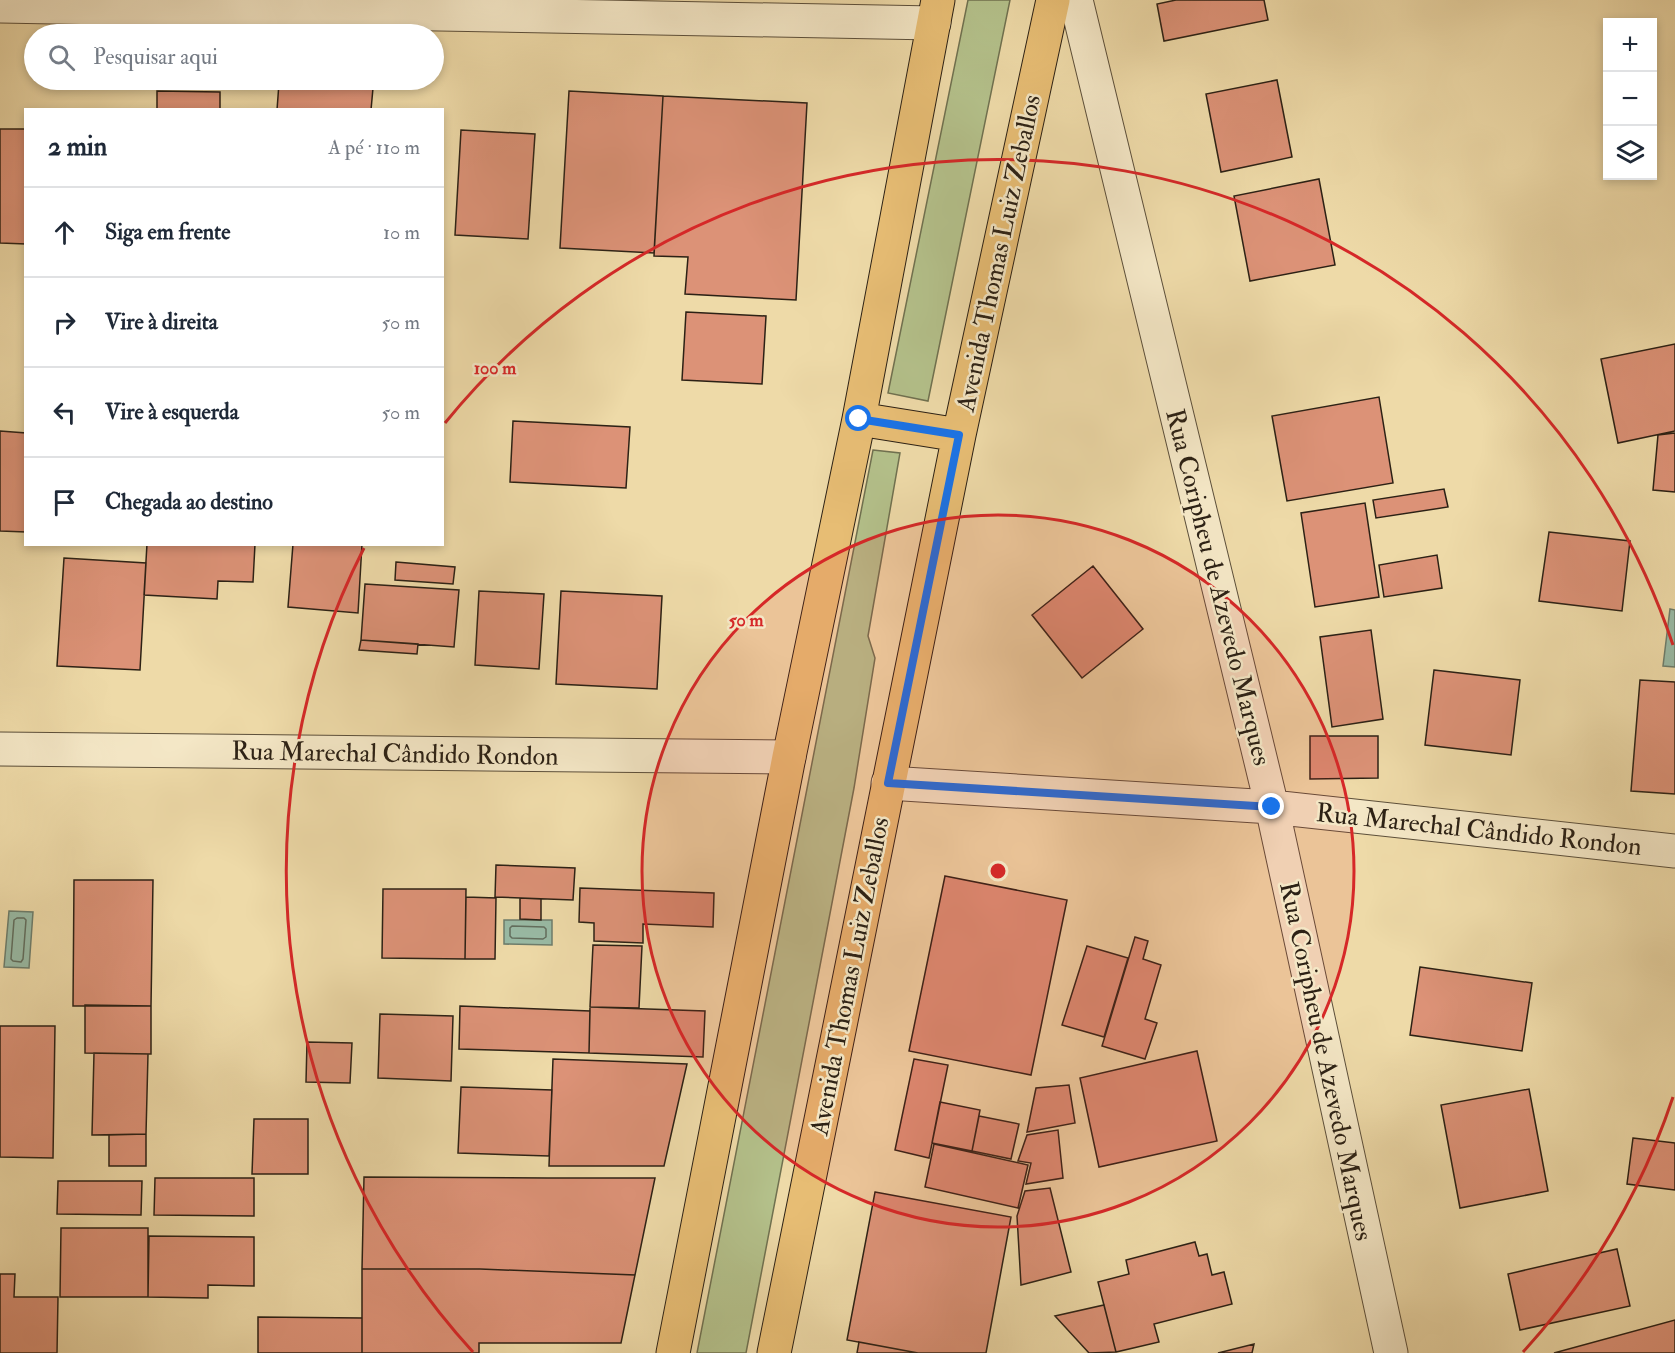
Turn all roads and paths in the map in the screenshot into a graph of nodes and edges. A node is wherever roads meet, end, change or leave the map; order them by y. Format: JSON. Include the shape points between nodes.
{"nodes":[{"id":1,"x":1053,"y":0,"type":"edge"},
{"id":2,"x":1076,"y":0,"type":"edge"},
{"id":3,"x":0,"y":6,"type":"edge"},
{"id":4,"x":936,"y":11,"type":"edge"},
{"id":5,"x":859,"y":419,"type":"junction"},
{"id":6,"x":959,"y":435,"type":"junction"},
{"id":7,"x":0,"y":749,"type":"edge"},
{"id":8,"x":789,"y":757,"type":"junction"},
{"id":9,"x":888,"y":783,"type":"junction"},
{"id":10,"x":1272,"y":807,"type":"junction"},
{"id":11,"x":1675,"y":851,"type":"edge"},
{"id":12,"x":673,"y":1353,"type":"edge"},
{"id":13,"x":774,"y":1353,"type":"edge"},
{"id":14,"x":1391,"y":1353,"type":"edge"}],
"edges":[{"from":1,"to":6,"type":"main road","name":"Avenida Thomas Luiz Zeballos"},
{"from":2,"to":10,"type":"street","name":"Rua Coripheu de Azevedo Marques"},
{"from":3,"to":4,"type":"street"},
{"from":4,"to":5,"type":"main road"},
{"from":5,"to":6,"type":"main road"},
{"from":5,"to":8,"type":"main road"},
{"from":6,"to":9,"type":"main road","name":"Avenida Thomas Luiz Zeballos"},
{"from":7,"to":8,"type":"street","name":"Rua Marechal Cândido Rondon"},
{"from":8,"to":12,"type":"main road"},
{"from":9,"to":10,"type":"street","name":"Rua Marechal Cândido Rondon"},
{"from":9,"to":13,"type":"main road","name":"Avenida Thomas Luiz Zeballos"},
{"from":10,"to":11,"type":"street","name":"Rua Marechal Cândido Rondon"},
{"from":10,"to":14,"type":"street","name":"Rua Coripheu de Azevedo Marques"}]}
